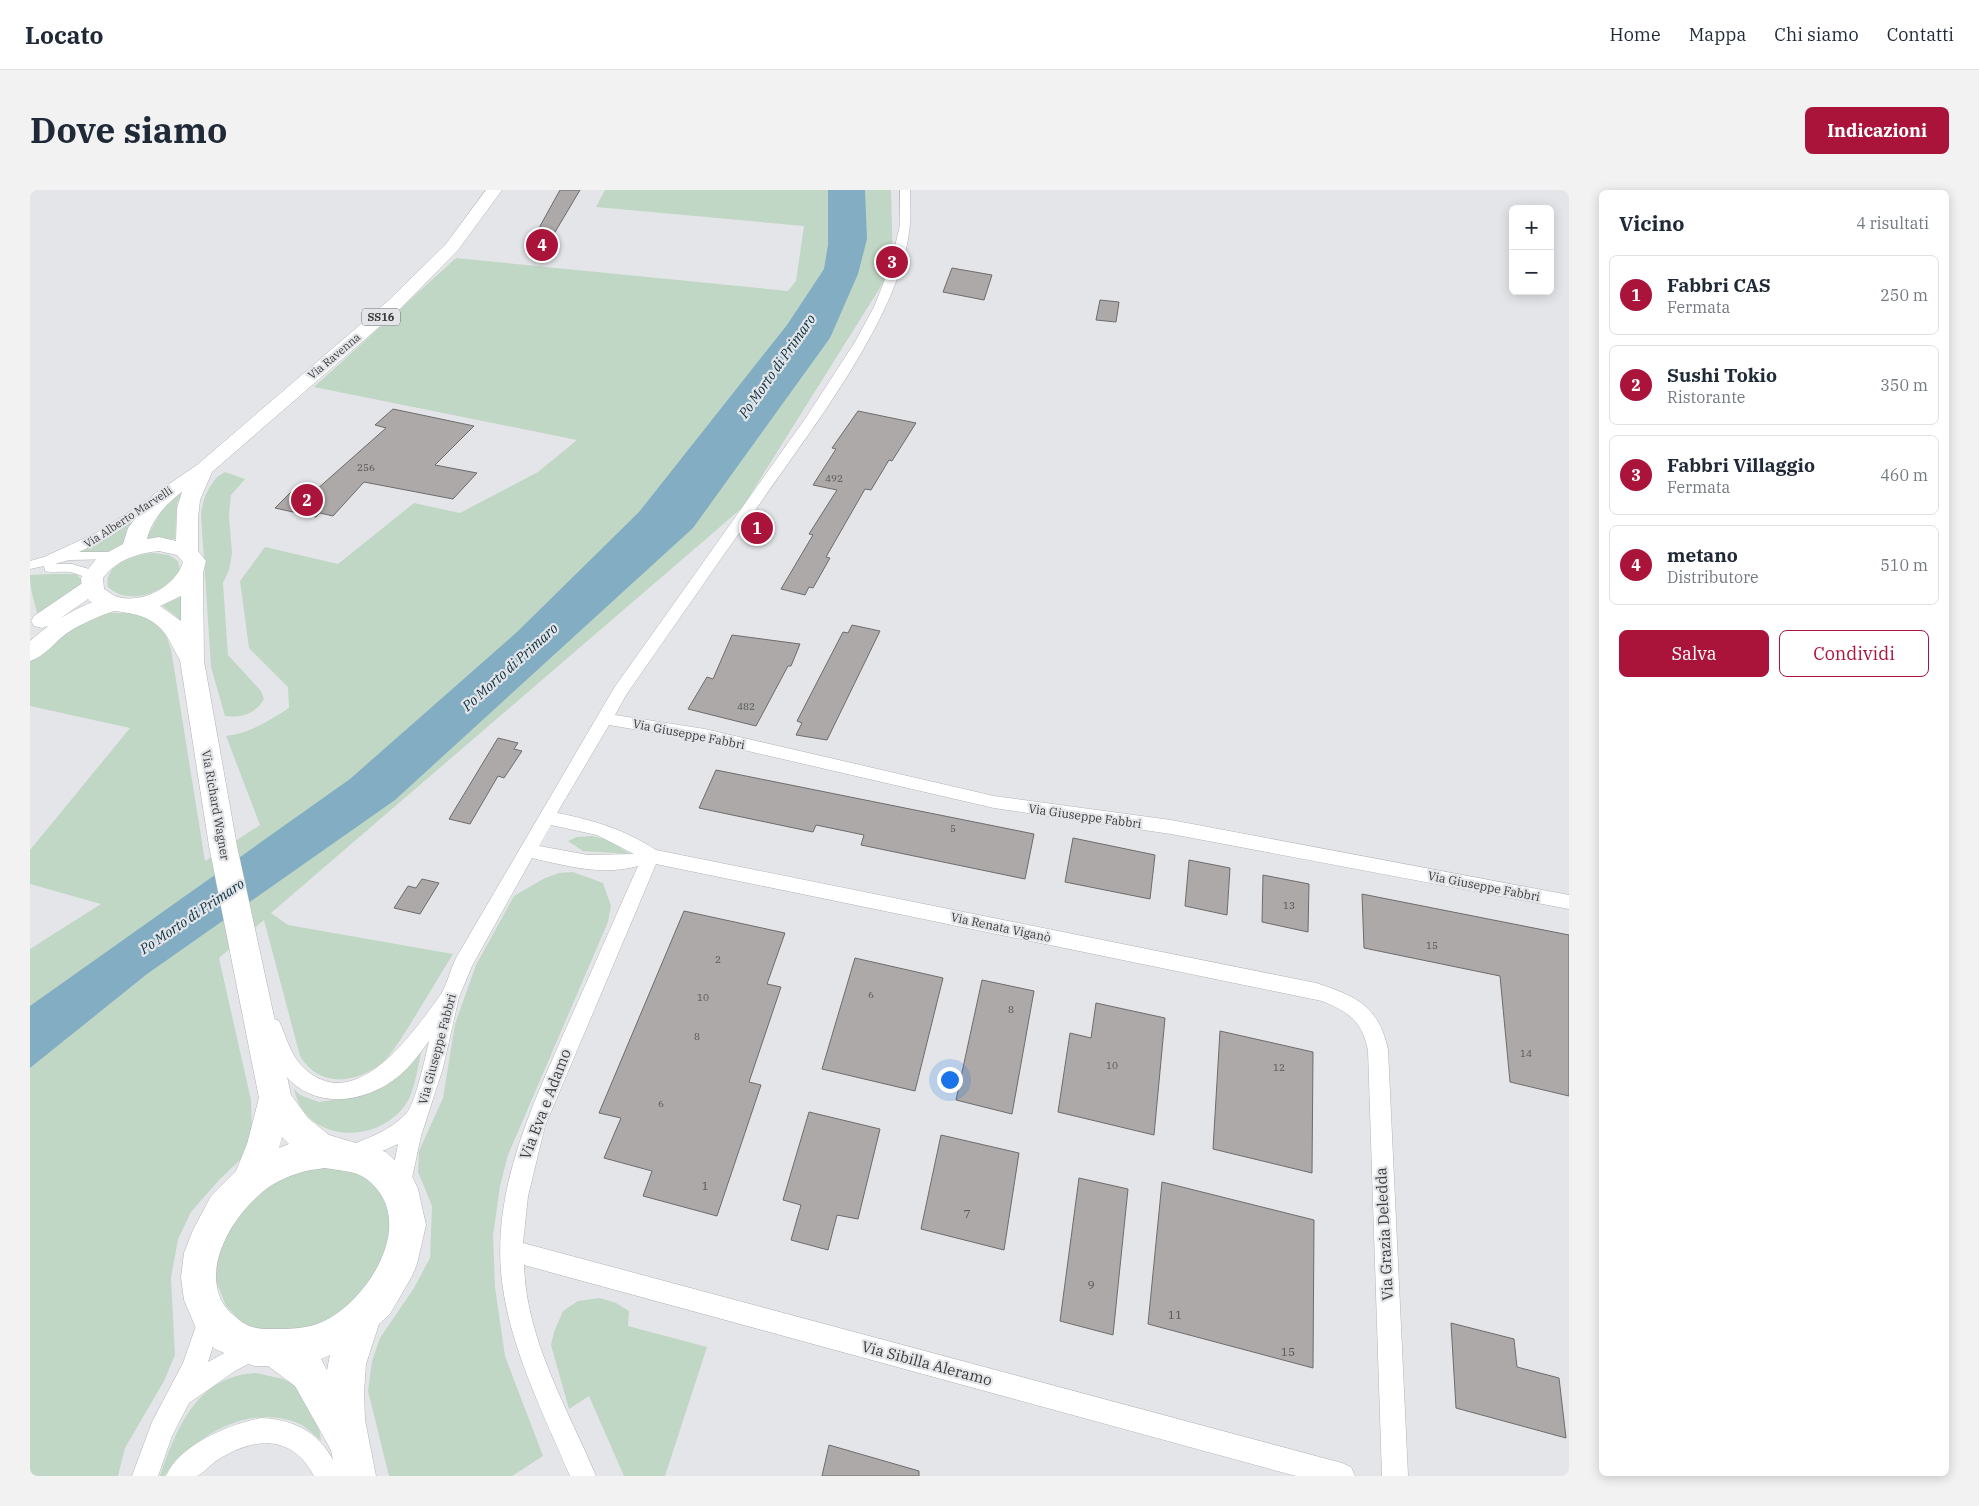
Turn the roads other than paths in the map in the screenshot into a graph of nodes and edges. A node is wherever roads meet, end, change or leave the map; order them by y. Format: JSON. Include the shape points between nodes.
{"nodes":[{"id":1,"x":494,"y":190,"type":"edge"},
{"id":2,"x":905,"y":190,"type":"edge"},
{"id":3,"x":204,"y":469,"type":"junction"},
{"id":4,"x":179,"y":484,"type":"junction"},
{"id":5,"x":187,"y":551,"type":"junction"},
{"id":6,"x":124,"y":552,"type":"junction"},
{"id":7,"x":48,"y":561,"type":"junction"},
{"id":8,"x":30,"y":565,"type":"edge"},
{"id":9,"x":30,"y":569,"type":"edge"},
{"id":10,"x":193,"y":575,"type":"junction"},
{"id":11,"x":93,"y":581,"type":"junction"},
{"id":12,"x":122,"y":605,"type":"junction"},
{"id":13,"x":30,"y":632,"type":"edge"},
{"id":14,"x":30,"y":654,"type":"edge"},
{"id":15,"x":192,"y":661,"type":"junction"},
{"id":16,"x":604,"y":719,"type":"junction"},
{"id":17,"x":546,"y":818,"type":"junction"},
{"id":18,"x":527,"y":850,"type":"junction"},
{"id":19,"x":651,"y":856,"type":"junction"},
{"id":20,"x":1569,"y":902,"type":"edge"},
{"id":21,"x":251,"y":978,"type":"junction"},
{"id":22,"x":450,"y":997,"type":"junction"},
{"id":23,"x":1349,"y":1004,"type":"joint"},
{"id":24,"x":274,"y":1098,"type":"junction"},
{"id":25,"x":417,"y":1117,"type":"junction"},
{"id":26,"x":339,"y":1153,"type":"junction"},
{"id":27,"x":250,"y":1181,"type":"junction"},
{"id":28,"x":400,"y":1190,"type":"junction"},
{"id":29,"x":512,"y":1250,"type":"junction"},
{"id":30,"x":364,"y":1316,"type":"junction"},
{"id":31,"x":210,"y":1317,"type":"junction"},
{"id":32,"x":267,"y":1349,"type":"junction"},
{"id":33,"x":178,"y":1398,"type":"junction"},
{"id":34,"x":352,"y":1459,"type":"edge"},
{"id":35,"x":145,"y":1476,"type":"edge"},
{"id":36,"x":179,"y":1476,"type":"edge"},
{"id":37,"x":328,"y":1476,"type":"edge"},
{"id":38,"x":582,"y":1476,"type":"edge"},
{"id":39,"x":1342,"y":1476,"type":"edge"},
{"id":40,"x":1395,"y":1476,"type":"edge"}],
"edges":[{"from":1,"to":3,"type":"main road","name":"Via Ravenna","number":"SS16","via":[[452,247],[418,282]]},
{"from":2,"to":16,"type":"street","name":"Via Giuseppe Fabbri","via":[[905,225],[896,264],[880,307],[861,342]]},
{"from":3,"to":4,"type":"main road","name":"Via Ravenna"},
{"from":3,"to":5,"type":"main road","name":"Via Ravenna","via":[[189,496]]},
{"from":4,"to":6,"type":"main road","name":"Via Ravenna","via":[[147,514]]},
{"from":4,"to":7,"type":"street","name":"Via Alberto Marvelli","via":[[103,535]]},
{"from":5,"to":6,"type":"main road","via":[[159,544]]},
{"from":5,"to":10,"type":"main road","name":"Via Ravenna","via":[[195,561]]},
{"from":6,"to":7,"type":"street","name":"Via Alberto Marvelli"},
{"from":6,"to":11,"type":"main road","via":[[104,563]]},
{"from":7,"to":8,"type":"street","name":"Via Alberto Marvelli"},
{"from":9,"to":11,"type":"street","via":[[72,568]]},
{"from":10,"to":12,"type":"main road","via":[[171,594],[158,600]]},
{"from":10,"to":15,"type":"main road","name":"Via Richard Wagner"},
{"from":11,"to":12,"type":"main road","via":[[98,598]]},
{"from":11,"to":13,"type":"main road","via":[[48,614]]},
{"from":12,"to":14,"type":"main road","via":[[79,616],[63,625]]},
{"from":12,"to":15,"type":"main road","name":"Via Richard Wagner","via":[[153,612],[176,628]]},
{"from":15,"to":21,"type":"main road","name":"Via Richard Wagner","via":[[223,846]]},
{"from":16,"to":17,"type":"street","name":"Via Giuseppe Fabbri"},
{"from":16,"to":20,"type":"street","name":"Via Giuseppe Fabbri","via":[[705,736],[994,802],[1171,828]]},
{"from":17,"to":18,"type":"street","name":"Via Giuseppe Fabbri"},
{"from":17,"to":19,"type":"street","name":"Via Renata Viganò","via":[[608,830]]},
{"from":18,"to":19,"type":"street","name":"Via Renata Viganò","via":[[605,865]]},
{"from":18,"to":22,"type":"street","name":"Via Giuseppe Fabbri","via":[[471,949]]},
{"from":19,"to":23,"type":"street","name":"Via Renata Viganò","via":[[1316,991]]},
{"from":19,"to":29,"type":"street","name":"Via Eva e Adamo","via":[[534,1126],[518,1184]]},
{"from":21,"to":22,"type":"street","name":"Via Richard Wagner","via":[[292,1070],[307,1084],[325,1092],[362,1086],[392,1068]]},
{"from":21,"to":24,"type":"main road","name":"Via Richard Wagner"},
{"from":22,"to":25,"type":"street","name":"Via Giuseppe Fabbri"},
{"from":23,"to":40,"type":"street","name":"Via Grazia Deledda","via":[[1369,1021],[1378,1050]]},
{"from":24,"to":26,"type":"main road","name":"Via Richard Wagner","via":[[290,1124],[306,1140]]},
{"from":24,"to":27,"type":"main road","name":"Via Richard Wagner","via":[[264,1144]]},
{"from":25,"to":26,"type":"street","name":"Via Giuseppe Fabbri","via":[[384,1142]]},
{"from":25,"to":28,"type":"street","name":"Via Giuseppe Fabbri","via":[[410,1136]]},
{"from":26,"to":27,"type":"main road","name":"Via Richard Wagner","via":[[293,1158]]},
{"from":26,"to":28,"type":"main road","name":"Via Richard Wagner","via":[[380,1167]]},
{"from":27,"to":31,"type":"main road","name":"Via Richard Wagner","via":[[226,1204],[203,1246],[198,1270],[199,1287]]},
{"from":28,"to":30,"type":"main road","name":"Via Richard Wagner","via":[[408,1220],[406,1250],[395,1278]]},
{"from":29,"to":38,"type":"street","name":"Via Eva e Adamo","via":[[516,1299],[523,1329]]},
{"from":29,"to":39,"type":"street","name":"Via Sibilla Aleramo"},
{"from":30,"to":32,"type":"main road","name":"Via Richard Wagner","via":[[312,1345]]},
{"from":30,"to":34,"type":"main road","name":"Via Richard Wagner","via":[[348,1363],[346,1397]]},
{"from":31,"to":32,"type":"main road","name":"Via Richard Wagner","via":[[228,1336]]},
{"from":31,"to":33,"type":"street","via":[[194,1368]]},
{"from":32,"to":33,"type":"street","via":[[200,1380]]},
{"from":32,"to":34,"type":"main road","name":"Via Richard Wagner","via":[[308,1373],[329,1407]]},
{"from":33,"to":35,"type":"street","via":[[161,1431]]},
{"from":36,"to":37,"type":"street","via":[[222,1443],[251,1431],[266,1430],[280,1430],[302,1441],[313,1450]]}]}
